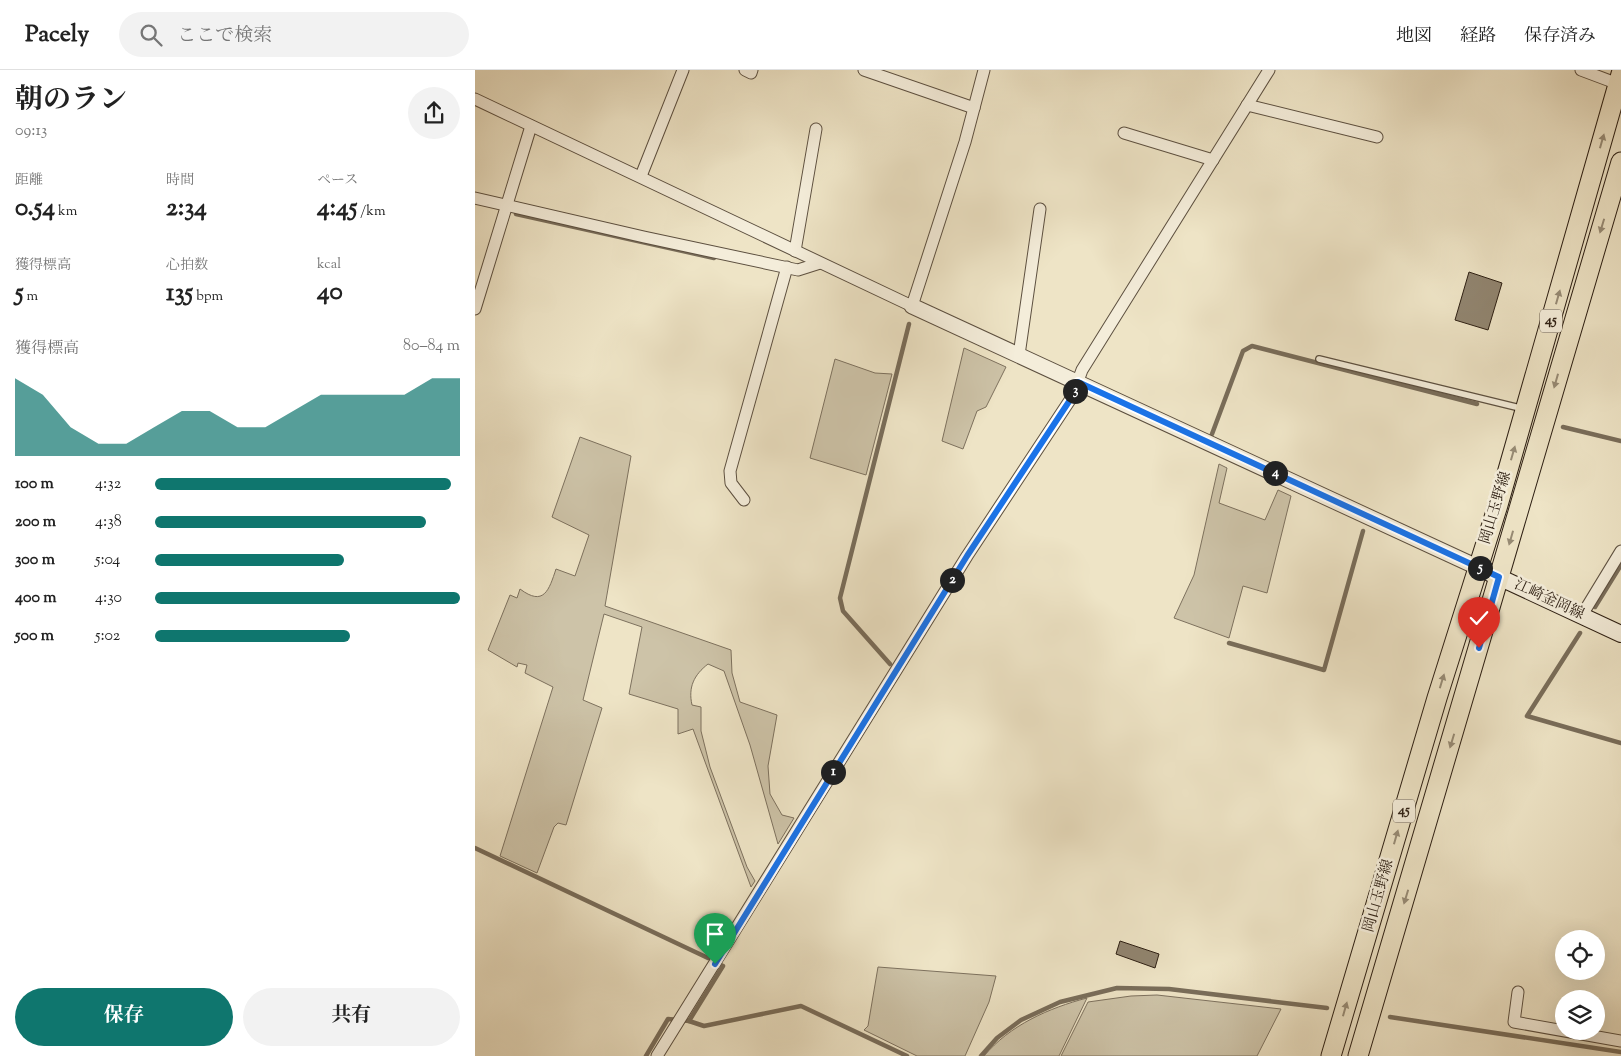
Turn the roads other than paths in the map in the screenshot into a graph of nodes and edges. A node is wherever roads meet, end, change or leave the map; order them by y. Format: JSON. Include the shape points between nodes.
{"nodes":[{"id":1,"x":683,"y":70,"type":"edge"},
{"id":2,"x":745,"y":70,"type":"edge"},
{"id":3,"x":752,"y":70,"type":"edge"},
{"id":4,"x":864,"y":70,"type":"edge"},
{"id":5,"x":984,"y":70,"type":"edge"},
{"id":6,"x":1269,"y":70,"type":"edge"},
{"id":7,"x":1581,"y":70,"type":"edge"},
{"id":8,"x":1620,"y":81,"type":"edge"},
{"id":9,"x":475,"y":99,"type":"edge"},
{"id":10,"x":1247,"y":105,"type":"junction"},
{"id":11,"x":974,"y":108,"type":"junction"},
{"id":12,"x":531,"y":126,"type":"junction"},
{"id":13,"x":816,"y":129,"type":"dead end"},
{"id":14,"x":1124,"y":133,"type":"dead end"},
{"id":15,"x":1377,"y":137,"type":"dead end"},
{"id":16,"x":1213,"y":160,"type":"junction"},
{"id":17,"x":1621,"y":162,"type":"edge"},
{"id":18,"x":641,"y":176,"type":"junction"},
{"id":19,"x":475,"y":198,"type":"edge"},
{"id":20,"x":507,"y":205,"type":"junction"},
{"id":21,"x":1040,"y":208,"type":"dead end"},
{"id":22,"x":795,"y":251,"type":"junction"},
{"id":23,"x":820,"y":263,"type":"junction"},
{"id":24,"x":787,"y":267,"type":"junction"},
{"id":25,"x":912,"y":306,"type":"junction"},
{"id":26,"x":475,"y":309,"type":"edge"},
{"id":27,"x":1019,"y":355,"type":"junction"},
{"id":28,"x":1319,"y":359,"type":"dead end"},
{"id":29,"x":1078,"y":382,"type":"junction"},
{"id":30,"x":1526,"y":410,"type":"junction"},
{"id":31,"x":744,"y":500,"type":"dead end"},
{"id":32,"x":1621,"y":551,"type":"edge"},
{"id":33,"x":1477,"y":566,"type":"junction"},
{"id":34,"x":1499,"y":577,"type":"junction"},
{"id":35,"x":1582,"y":615,"type":"junction"},
{"id":36,"x":1621,"y":634,"type":"edge"},
{"id":37,"x":1519,"y":992,"type":"dead end"},
{"id":38,"x":1621,"y":1041,"type":"edge"},
{"id":39,"x":657,"y":1056,"type":"edge"},
{"id":40,"x":1331,"y":1056,"type":"edge"},
{"id":41,"x":1358,"y":1056,"type":"edge"}],
"edges":[{"from":1,"to":18,"type":"street"},
{"from":2,"to":3,"type":"street","via":[[751,73]]},
{"from":4,"to":11,"type":"street"},
{"from":5,"to":11,"type":"street"},
{"from":6,"to":10,"type":"street"},
{"from":7,"to":8,"type":"street"},
{"from":30,"to":8,"type":"main road","name":"岡山玉野線","number":"45","one_way":true},
{"from":9,"to":12,"type":"street"},
{"from":10,"to":15,"type":"street"},
{"from":10,"to":16,"type":"street"},
{"from":11,"to":25,"type":"street"},
{"from":12,"to":18,"type":"street"},
{"from":12,"to":20,"type":"street"},
{"from":13,"to":22,"type":"street"},
{"from":14,"to":16,"type":"street"},
{"from":16,"to":29,"type":"street","via":[[1082,370]]},
{"from":17,"to":34,"type":"main road","name":"岡山玉野線","number":"45","one_way":true},
{"from":18,"to":22,"type":"street"},
{"from":19,"to":20,"type":"street"},
{"from":20,"to":24,"type":"street"},
{"from":20,"to":26,"type":"street"},
{"from":21,"to":27,"type":"street"},
{"from":22,"to":23,"type":"street"},
{"from":23,"to":24,"type":"street","via":[[798,270]]},
{"from":23,"to":25,"type":"street"},
{"from":24,"to":31,"type":"street","via":[[730,471],[731,483]]},
{"from":25,"to":27,"type":"street"},
{"from":27,"to":29,"type":"street"},
{"from":28,"to":30,"type":"lane"},
{"from":29,"to":33,"type":"street"},
{"from":29,"to":39,"type":"street","via":[[1072,397],[962,564]]},
{"from":33,"to":30,"type":"main road","name":"岡山玉野線","number":"45","one_way":true},
{"from":32,"to":35,"type":"street"},
{"from":33,"to":34,"type":"main road","name":"江崎金岡線"},
{"from":40,"to":33,"type":"main road","name":"岡山玉野線","number":"45","one_way":true},
{"from":34,"to":35,"type":"main road","name":"江崎金岡線"},
{"from":34,"to":41,"type":"main road","name":"岡山玉野線","number":"45","one_way":true},
{"from":35,"to":36,"type":"main road","name":"江崎金岡線"},
{"from":37,"to":38,"type":"street","via":[[1514,1022]]}]}
